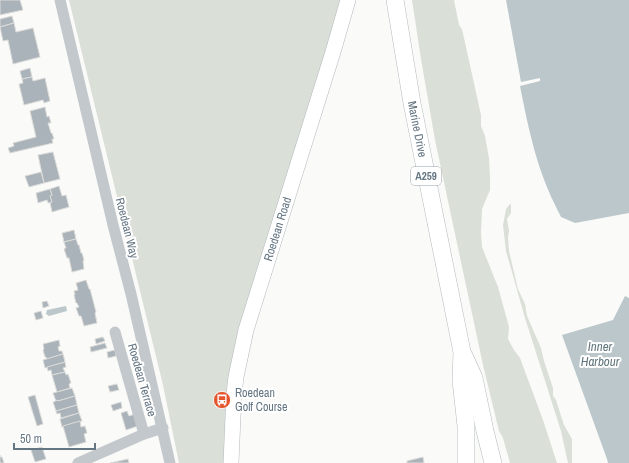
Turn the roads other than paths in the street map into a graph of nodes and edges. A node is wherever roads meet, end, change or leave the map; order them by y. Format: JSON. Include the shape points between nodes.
{"nodes":[{"id":1,"x":60,"y":0,"type":"edge"},
{"id":2,"x":348,"y":0,"type":"edge"},
{"id":3,"x":395,"y":0,"type":"edge"},
{"id":4,"x":115,"y":332,"type":"dead end"},
{"id":5,"x":462,"y":352,"type":"junction"},
{"id":6,"x":162,"y":428,"type":"junction"},
{"id":7,"x":144,"y":434,"type":"junction"},
{"id":8,"x":78,"y":463,"type":"edge"},
{"id":9,"x":170,"y":463,"type":"edge"},
{"id":10,"x":231,"y":463,"type":"edge"},
{"id":11,"x":466,"y":463,"type":"edge"},
{"id":12,"x":493,"y":463,"type":"edge"}],
"edges":[{"from":1,"to":6,"type":"street","name":"Roedean Way"},
{"from":2,"to":10,"type":"main road","name":"Roedean Road","via":[[246,330],[234,394]]},
{"from":3,"to":5,"type":"main road","name":"Marine Drive","number":"A259","via":[[412,103]]},
{"from":4,"to":7,"type":"street","name":"Roedean Terrace"},
{"from":5,"to":11,"type":"main road","name":"Marine Drive","number":"A259","via":[[461,380],[466,426]]},
{"from":5,"to":12,"type":"main road","name":"Marine Drive","number":"A259","via":[[474,378]]},
{"from":6,"to":7,"type":"street"},
{"from":6,"to":9,"type":"street","name":"Roedean Way"},
{"from":7,"to":8,"type":"street"}]}
